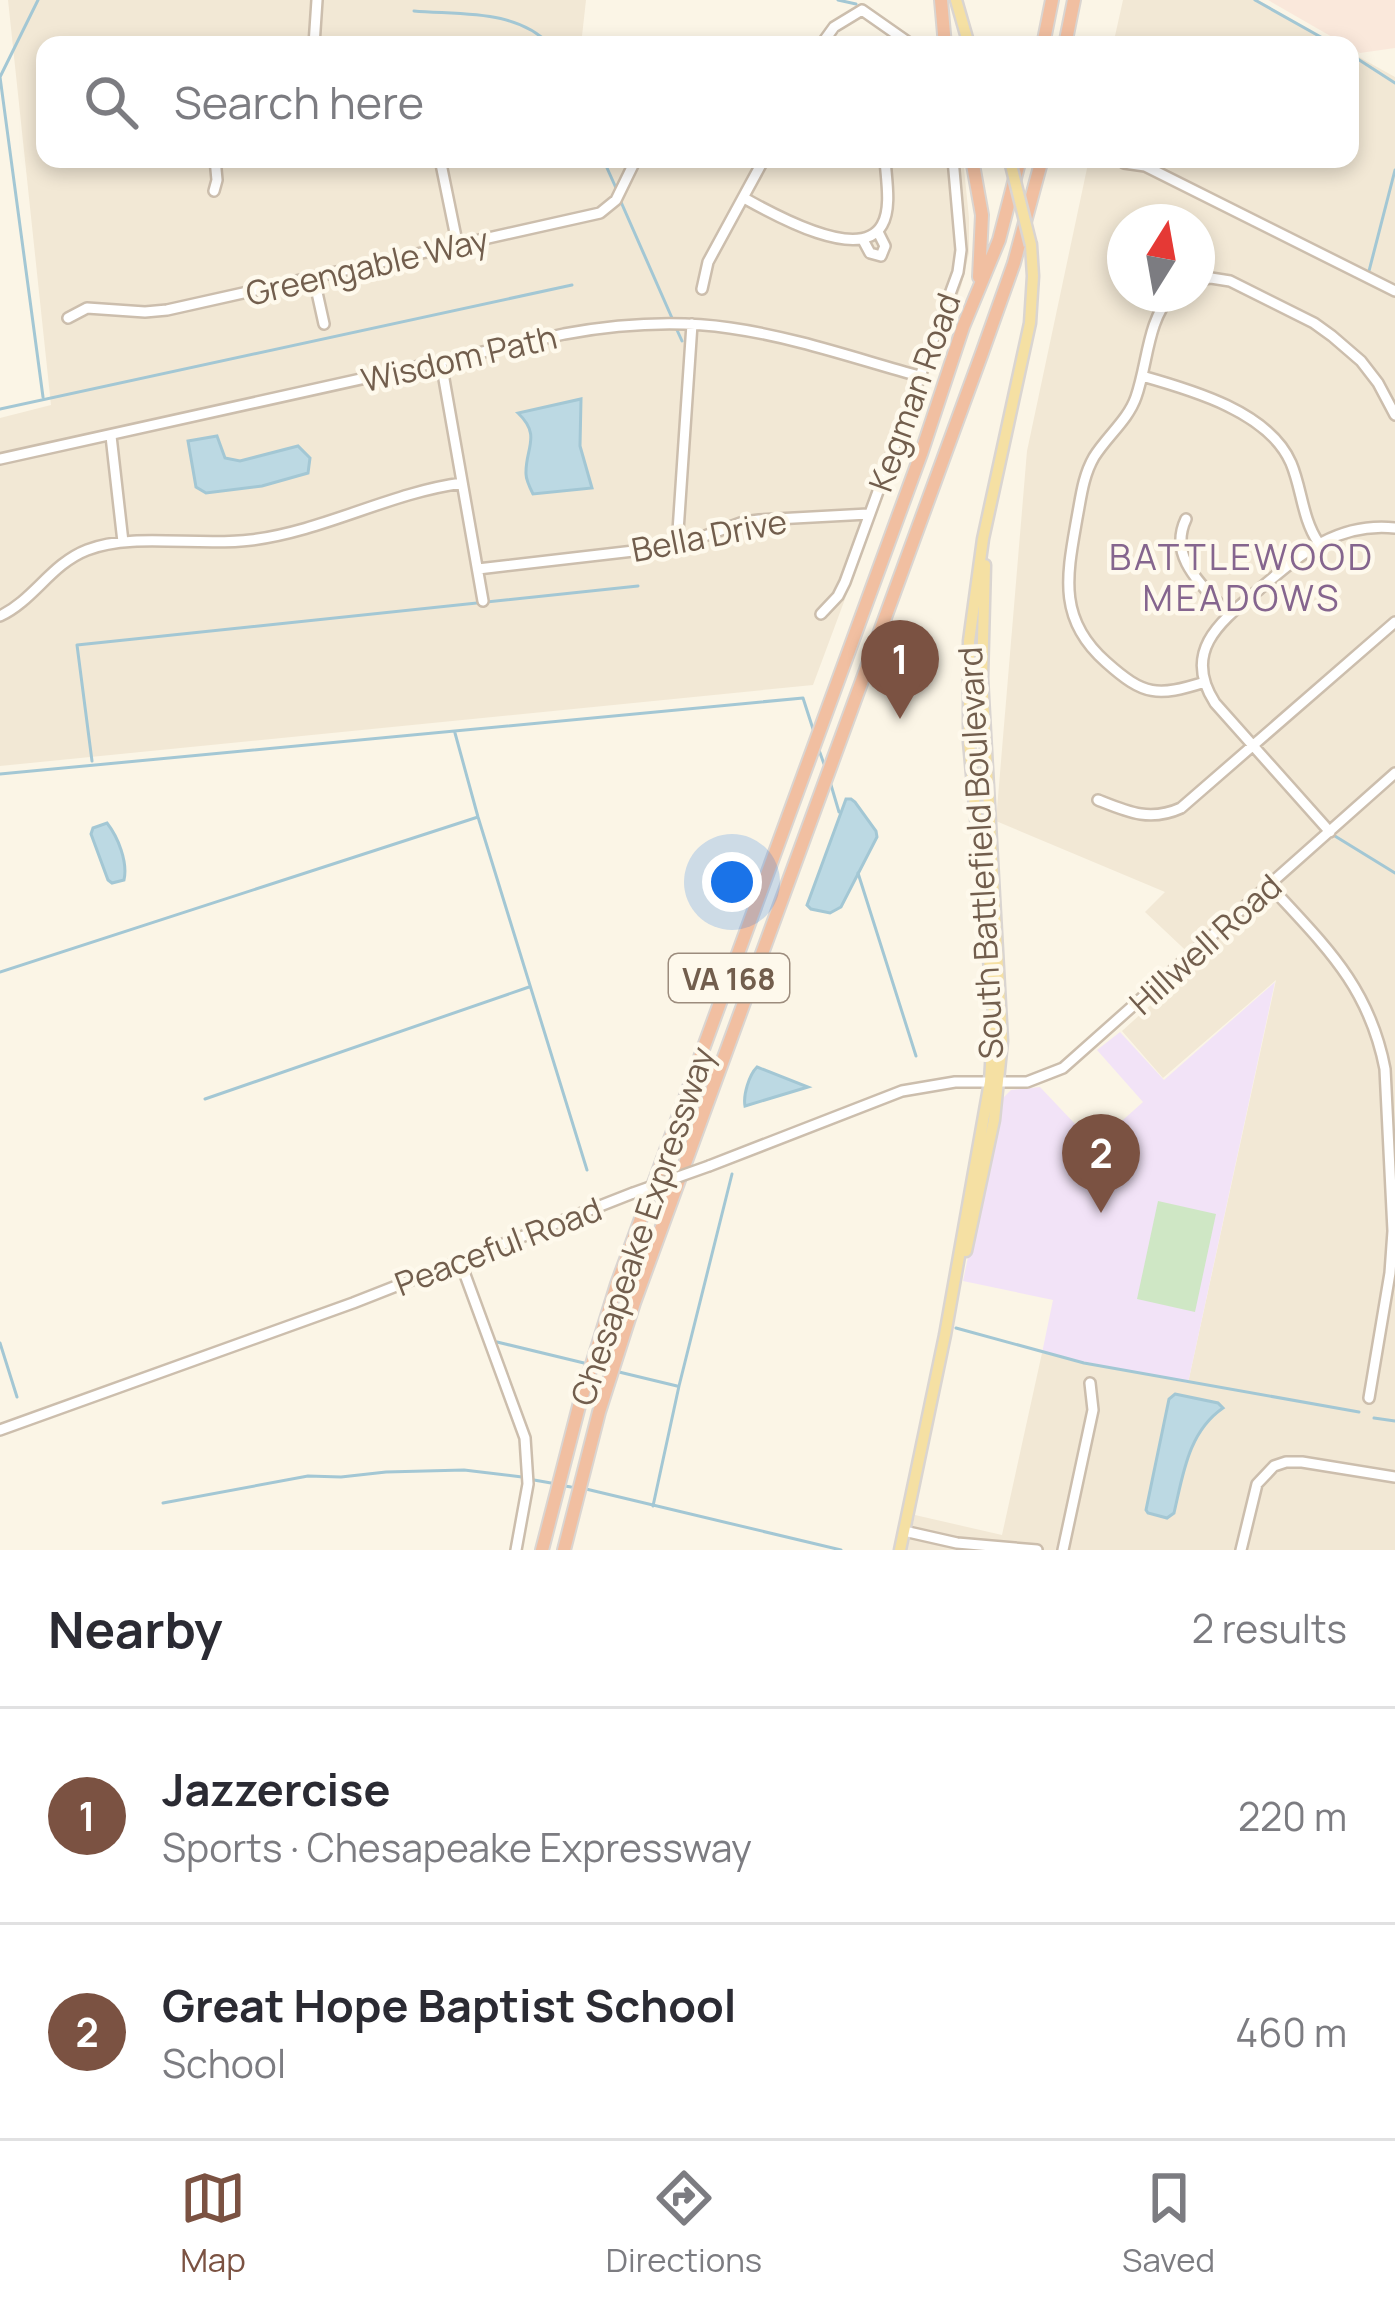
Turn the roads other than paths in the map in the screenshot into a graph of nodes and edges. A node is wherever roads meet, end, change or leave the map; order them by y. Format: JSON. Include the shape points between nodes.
{"nodes":[{"id":1,"x":317,"y":0,"type":"edge"},
{"id":2,"x":940,"y":0,"type":"edge"},
{"id":3,"x":956,"y":0,"type":"edge"},
{"id":4,"x":1052,"y":0,"type":"edge"},
{"id":5,"x":1074,"y":0,"type":"edge"},
{"id":6,"x":860,"y":5,"type":"edge"},
{"id":7,"x":315,"y":36,"type":"edge"},
{"id":8,"x":828,"y":36,"type":"edge"},
{"id":9,"x":900,"y":36,"type":"edge"},
{"id":10,"x":944,"y":36,"type":"edge"},
{"id":11,"x":966,"y":36,"type":"edge"},
{"id":12,"x":1045,"y":36,"type":"edge"},
{"id":13,"x":1067,"y":36,"type":"edge"},
{"id":14,"x":216,"y":168,"type":"edge"},
{"id":15,"x":442,"y":168,"type":"edge"},
{"id":16,"x":632,"y":168,"type":"edge"},
{"id":17,"x":759,"y":168,"type":"edge"},
{"id":18,"x":885,"y":168,"type":"edge"},
{"id":19,"x":954,"y":168,"type":"edge"},
{"id":20,"x":974,"y":168,"type":"edge"},
{"id":21,"x":1012,"y":168,"type":"edge"},
{"id":22,"x":1018,"y":168,"type":"edge"},
{"id":23,"x":1040,"y":168,"type":"edge"},
{"id":24,"x":1149,"y":168,"type":"edge"},
{"id":25,"x":214,"y":191,"type":"dead end"},
{"id":26,"x":744,"y":198,"type":"junction"},
{"id":27,"x":878,"y":232,"type":"junction"},
{"id":28,"x":862,"y":240,"type":"junction"},
{"id":29,"x":458,"y":247,"type":"junction"},
{"id":30,"x":314,"y":279,"type":"junction"},
{"id":31,"x":1215,"y":279,"type":"edge"},
{"id":32,"x":702,"y":289,"type":"dead end"},
{"id":33,"x":1395,"y":291,"type":"edge"},
{"id":34,"x":1161,"y":312,"type":"edge"},
{"id":35,"x":68,"y":318,"type":"dead end"},
{"id":36,"x":324,"y":324,"type":"dead end"},
{"id":37,"x":692,"y":324,"type":"junction"},
{"id":38,"x":963,"y":327,"type":"junction"},
{"id":39,"x":441,"y":362,"type":"junction"},
{"id":40,"x":919,"y":376,"type":"junction"},
{"id":41,"x":1142,"y":376,"type":"junction"},
{"id":42,"x":1395,"y":415,"type":"edge"},
{"id":43,"x":111,"y":436,"type":"junction"},
{"id":44,"x":0,"y":459,"type":"edge"},
{"id":45,"x":462,"y":483,"type":"junction"},
{"id":46,"x":868,"y":514,"type":"junction"},
{"id":47,"x":1186,"y":519,"type":"dead end"},
{"id":48,"x":1395,"y":528,"type":"edge"},
{"id":49,"x":123,"y":542,"type":"junction"},
{"id":50,"x":1318,"y":542,"type":"junction"},
{"id":51,"x":677,"y":546,"type":"junction"},
{"id":52,"x":478,"y":569,"type":"junction"},
{"id":53,"x":484,"y":601,"type":"dead end"},
{"id":54,"x":821,"y":614,"type":"dead end"},
{"id":55,"x":1229,"y":615,"type":"junction"},
{"id":56,"x":0,"y":616,"type":"edge"},
{"id":57,"x":1395,"y":622,"type":"edge"},
{"id":58,"x":1205,"y":682,"type":"junction"},
{"id":59,"x":1253,"y":747,"type":"junction"},
{"id":60,"x":1395,"y":773,"type":"edge"},
{"id":61,"x":1098,"y":800,"type":"dead end"},
{"id":62,"x":1330,"y":832,"type":"junction"},
{"id":63,"x":1270,"y":886,"type":"junction"},
{"id":64,"x":995,"y":1083,"type":"junction"},
{"id":65,"x":460,"y":1262,"type":"junction"},
{"id":66,"x":1090,"y":1383,"type":"dead end"},
{"id":67,"x":1369,"y":1398,"type":"dead end"},
{"id":68,"x":0,"y":1430,"type":"edge"},
{"id":69,"x":1395,"y":1477,"type":"edge"},
{"id":70,"x":904,"y":1531,"type":"junction"},
{"id":71,"x":516,"y":1550,"type":"edge"},
{"id":72,"x":542,"y":1550,"type":"edge"},
{"id":73,"x":565,"y":1550,"type":"edge"},
{"id":74,"x":900,"y":1550,"type":"edge"},
{"id":75,"x":1037,"y":1550,"type":"edge"},
{"id":76,"x":1063,"y":1550,"type":"edge"},
{"id":77,"x":1241,"y":1550,"type":"edge"}],
"edges":[{"from":1,"to":7,"type":"street"},
{"from":2,"to":10,"type":"highway"},
{"from":3,"to":11,"type":"main road"},
{"from":4,"to":12,"type":"highway"},
{"from":5,"to":13,"type":"highway"},
{"from":6,"to":8,"type":"street"},
{"from":6,"to":9,"type":"street"},
{"from":14,"to":25,"type":"street"},
{"from":15,"to":29,"type":"street"},
{"from":16,"to":29,"type":"street","name":"Greengable Way","via":[[600,214]]},
{"from":17,"to":26,"type":"street"},
{"from":18,"to":27,"type":"street"},
{"from":19,"to":40,"type":"street","name":"Kegman Road","via":[[958,272]]},
{"from":20,"to":38,"type":"highway","via":[[981,267]]},
{"from":21,"to":64,"type":"main road","name":"South Battlefield Boulevard","bridge":true,"via":[[1031,245],[1033,302],[972,606],[968,713]]},
{"from":22,"to":38,"type":"highway","name":"Chesapeake Expressway","number":"VA 168"},
{"from":23,"to":73,"type":"highway","name":"Chesapeake Expressway","number":"VA 168","via":[[982,353],[634,1303]]},
{"from":24,"to":33,"type":"street"},
{"from":26,"to":28,"type":"street","via":[[794,224]]},
{"from":26,"to":32,"type":"street"},
{"from":27,"to":28,"type":"street"},
{"from":27,"to":28,"type":"street","via":[[881,256]]},
{"from":29,"to":30,"type":"street","name":"Greengable Way"},
{"from":30,"to":35,"type":"street","name":"Greengable Way","via":[[167,310],[87,308]]},
{"from":30,"to":36,"type":"street"},
{"from":31,"to":42,"type":"street","via":[[1332,336],[1361,361]]},
{"from":34,"to":41,"type":"street"},
{"from":37,"to":39,"type":"street","name":"Wisdom Path","via":[[597,328]]},
{"from":37,"to":40,"type":"street","name":"Wisdom Path","via":[[757,332]]},
{"from":37,"to":51,"type":"street"},
{"from":38,"to":72,"type":"highway","name":"Chesapeake Expressway","number":"VA 168","via":[[617,1283]]},
{"from":39,"to":43,"type":"street","name":"Wisdom Path"},
{"from":39,"to":45,"type":"street"},
{"from":40,"to":46,"type":"street","name":"Kegman Road"},
{"from":41,"to":50,"type":"street","via":[[1267,430],[1291,462]]},
{"from":41,"to":58,"type":"street","via":[[1084,480],[1068,597],[1090,646],[1129,682],[1168,693]]},
{"from":43,"to":44,"type":"street","name":"Wisdom Path"},
{"from":43,"to":49,"type":"street"},
{"from":45,"to":49,"type":"street","via":[[252,540]]},
{"from":45,"to":52,"type":"street"},
{"from":46,"to":51,"type":"street","name":"Bella Drive","via":[[743,522]]},
{"from":46,"to":54,"type":"street","name":"Kegman Road","via":[[838,596]]},
{"from":47,"to":55,"type":"street","via":[[1184,560]]},
{"from":48,"to":50,"type":"street"},
{"from":49,"to":56,"type":"street","via":[[79,554]]},
{"from":50,"to":55,"type":"street"},
{"from":51,"to":52,"type":"street","name":"Bella Drive"},
{"from":52,"to":53,"type":"street"},
{"from":55,"to":58,"type":"street","via":[[1208,641]]},
{"from":57,"to":59,"type":"street"},
{"from":58,"to":59,"type":"street"},
{"from":59,"to":61,"type":"street","via":[[1171,813],[1143,816]]},
{"from":59,"to":62,"type":"street"},
{"from":60,"to":62,"type":"street","name":"Hillwell Road"},
{"from":62,"to":63,"type":"street","name":"Hillwell Road"},
{"from":63,"to":64,"type":"street","name":"Hillwell Road","via":[[1077,1059],[1036,1081]]},
{"from":63,"to":67,"type":"street","via":[[1351,979],[1385,1069],[1392,1252]]},
{"from":64,"to":65,"type":"street","name":"Peaceful Road","bridge":true,"via":[[902,1091]]},
{"from":64,"to":70,"type":"main road","name":"South Battlefield Boulevard","via":[[987,1162]]},
{"from":65,"to":68,"type":"street","name":"Peaceful Road"},
{"from":65,"to":71,"type":"street","via":[[525,1438],[528,1484]]},
{"from":66,"to":76,"type":"street","via":[[1093,1410]]},
{"from":69,"to":77,"type":"street","via":[[1301,1462],[1274,1466],[1254,1490]]},
{"from":70,"to":74,"type":"main road","name":"South Battlefield Boulevard"},
{"from":70,"to":75,"type":"street"}]}
